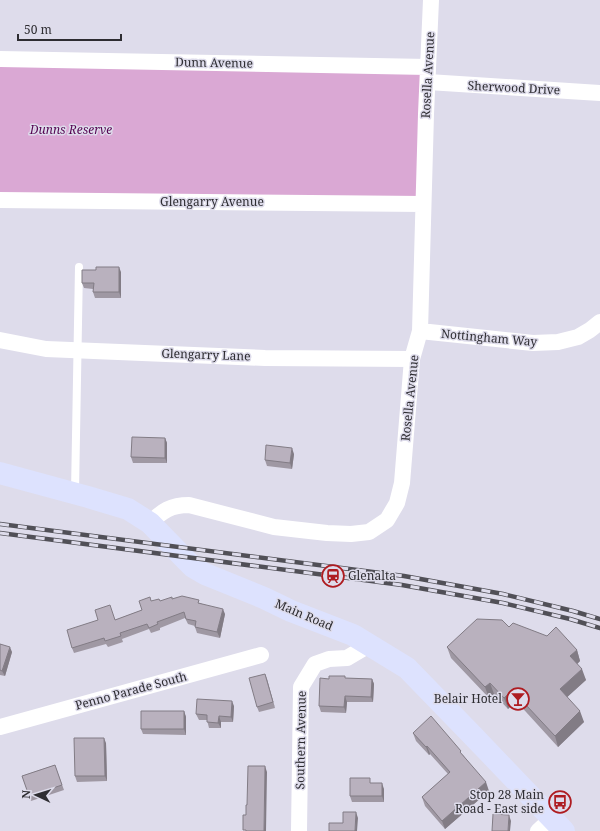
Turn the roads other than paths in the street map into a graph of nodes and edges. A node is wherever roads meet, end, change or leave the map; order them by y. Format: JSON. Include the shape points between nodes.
{"nodes":[{"id":1,"x":431,"y":0,"type":"edge"},
{"id":2,"x":0,"y":59,"type":"edge"},
{"id":3,"x":428,"y":75,"type":"junction"},
{"id":4,"x":600,"y":93,"type":"edge"},
{"id":5,"x":0,"y":200,"type":"edge"},
{"id":6,"x":423,"y":204,"type":"junction"},
{"id":7,"x":79,"y":267,"type":"dead end"},
{"id":8,"x":600,"y":322,"type":"edge"},
{"id":9,"x":420,"y":331,"type":"junction"},
{"id":10,"x":0,"y":340,"type":"edge"},
{"id":11,"x":78,"y":350,"type":"junction"},
{"id":12,"x":412,"y":359,"type":"junction"},
{"id":13,"x":0,"y":473,"type":"edge"},
{"id":14,"x":75,"y":493,"type":"junction"},
{"id":15,"x":150,"y":523,"type":"junction"},
{"id":16,"x":369,"y":645,"type":"junction"},
{"id":17,"x":261,"y":655,"type":"dead end"},
{"id":18,"x":0,"y":727,"type":"edge"},
{"id":19,"x":552,"y":827,"type":"edge"},
{"id":20,"x":299,"y":831,"type":"edge"}],
"edges":[{"from":1,"to":3,"type":"street","name":"Rosella Avenue"},
{"from":2,"to":3,"type":"street","name":"Dunn Avenue"},
{"from":3,"to":4,"type":"street","name":"Sherwood Drive"},
{"from":3,"to":6,"type":"street","name":"Rosella Avenue"},
{"from":5,"to":6,"type":"street","name":"Glengarry Avenue"},
{"from":6,"to":9,"type":"street","name":"Rosella Avenue"},
{"from":7,"to":11,"type":"lane"},
{"from":8,"to":9,"type":"street","name":"Nottingham Way","via":[[578,337],[558,342],[533,343]]},
{"from":9,"to":12,"type":"street","name":"Rosella Avenue"},
{"from":10,"to":11,"type":"street","name":"Glengarry Lane","via":[[46,349]]},
{"from":11,"to":12,"type":"street","name":"Glengarry Lane","via":[[265,358]]},
{"from":11,"to":14,"type":"lane"},
{"from":12,"to":15,"type":"street","name":"Rosella Avenue","via":[[402,483],[397,504],[387,520],[369,532],[351,534],[274,527],[189,505],[179,505],[160,513]]},
{"from":13,"to":14,"type":"main road","name":"Main Road"},
{"from":14,"to":15,"type":"main road","name":"Main Road","via":[[128,509]]},
{"from":15,"to":16,"type":"main road","name":"Main Road","via":[[190,564],[205,574],[353,635]]},
{"from":16,"to":19,"type":"main road","name":"Main Road","via":[[407,668],[474,737]]},
{"from":16,"to":20,"type":"street","name":"Southern Avenue","via":[[347,658],[329,659],[314,664],[301,687]]},
{"from":17,"to":18,"type":"street","name":"Penno Parade South"}]}
